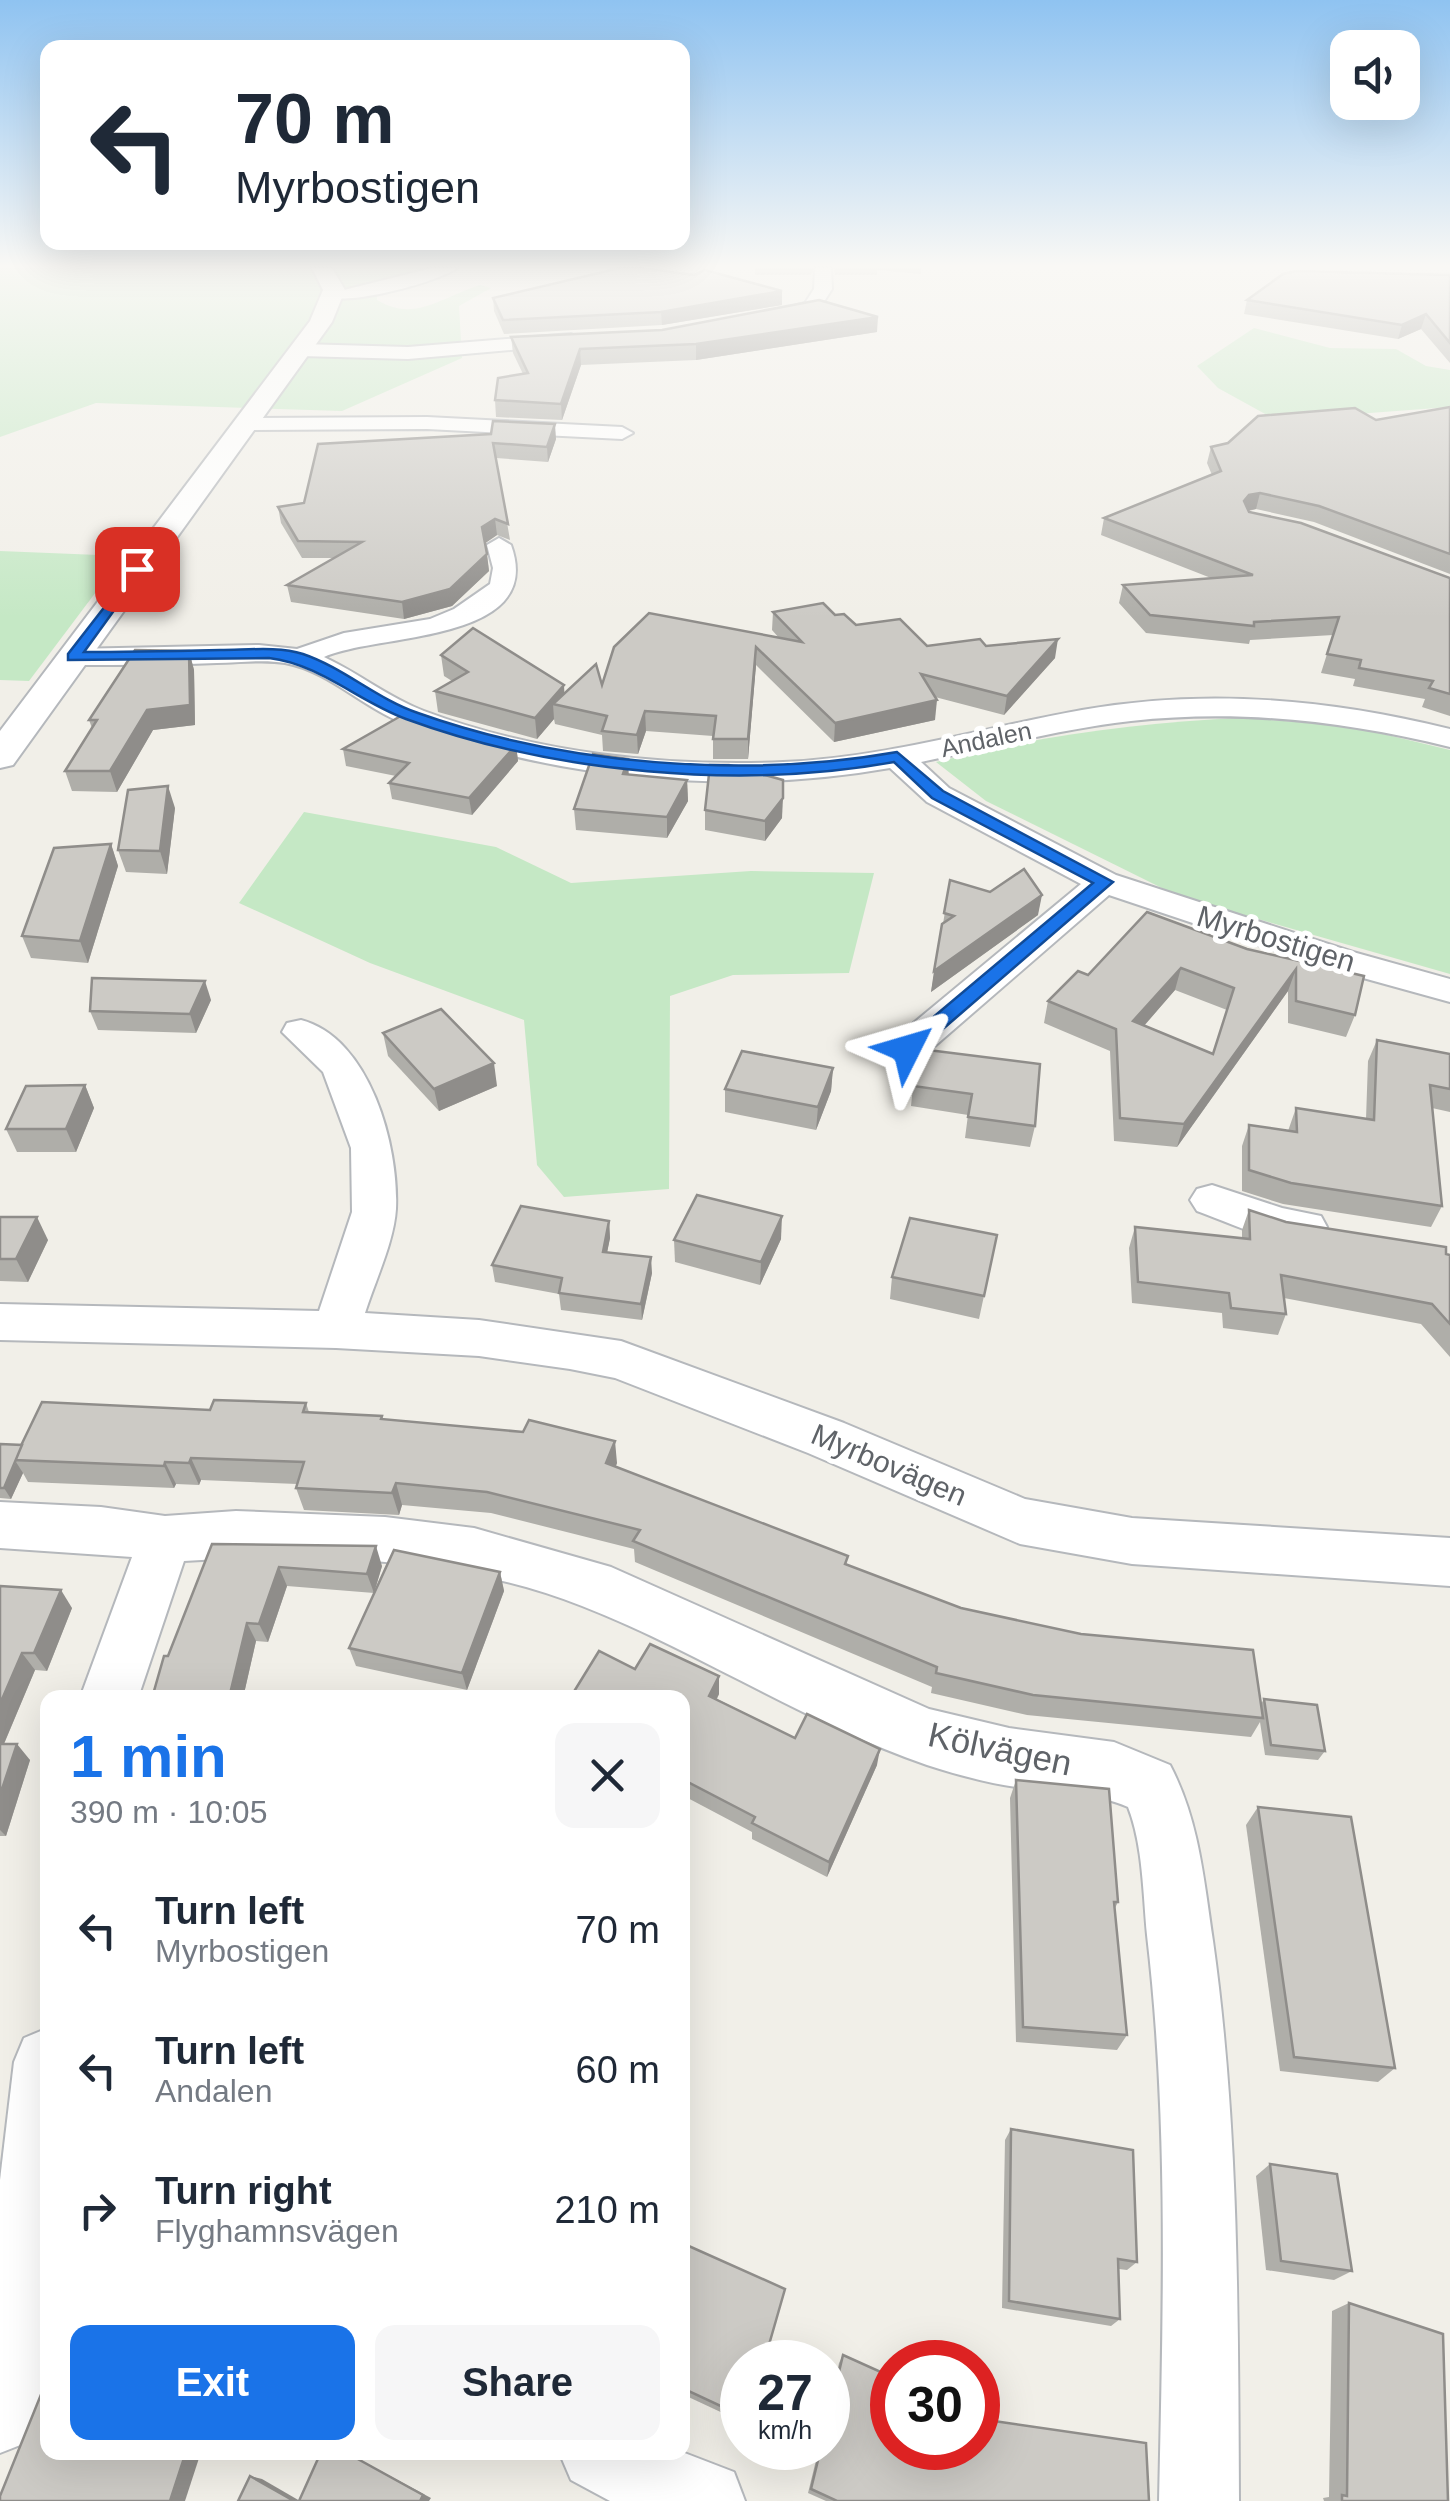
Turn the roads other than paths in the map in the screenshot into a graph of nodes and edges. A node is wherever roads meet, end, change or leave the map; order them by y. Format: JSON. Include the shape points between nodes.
{"nodes":[{"id":1,"x":275,"y":385,"type":"edge"},
{"id":2,"x":246,"y":424,"type":"junction"},
{"id":3,"x":622,"y":434,"type":"dead end"},
{"id":4,"x":500,"y":544,"type":"dead end"},
{"id":5,"x":73,"y":657,"type":"junction"},
{"id":6,"x":300,"y":658,"type":"junction"},
{"id":7,"x":1450,"y":738,"type":"edge"},
{"id":8,"x":0,"y":757,"type":"edge"},
{"id":9,"x":897,"y":757,"type":"junction"},
{"id":10,"x":1104,"y":882,"type":"junction"},
{"id":11,"x":1450,"y":991,"type":"edge"},
{"id":12,"x":300,"y":1032,"type":"dead end"},
{"id":13,"x":907,"y":1049,"type":"dead end"},
{"id":14,"x":1212,"y":1200,"type":"dead end"},
{"id":15,"x":1347,"y":1234,"type":"edge"},
{"id":16,"x":0,"y":1322,"type":"edge"},
{"id":17,"x":336,"y":1330,"type":"junction"},
{"id":18,"x":0,"y":1525,"type":"edge"},
{"id":19,"x":165,"y":1540,"type":"junction"},
{"id":20,"x":1450,"y":1562,"type":"edge"},
{"id":21,"x":112,"y":1690,"type":"edge"},
{"id":22,"x":39,"y":2235,"type":"edge"},
{"id":23,"x":0,"y":2414,"type":"edge"},
{"id":24,"x":614,"y":2460,"type":"edge"},
{"id":25,"x":705,"y":2501,"type":"edge"},
{"id":26,"x":1199,"y":2501,"type":"edge"}],
"edges":[{"from":1,"to":2,"type":"street"},
{"from":2,"to":3,"type":"street","via":[[427,423]]},
{"from":2,"to":5,"type":"street"},
{"from":4,"to":6,"type":"street","name":"Andalen","via":[[504,583],[472,612],[413,633],[329,646]]},
{"from":5,"to":6,"type":"street","name":"Andalen"},
{"from":5,"to":8,"type":"street"},
{"from":6,"to":9,"type":"street","name":"Andalen","via":[[387,707],[566,757],[737,772]]},
{"from":7,"to":9,"type":"street","name":"Andalen","via":[[1331,712],[1154,710]]},
{"from":9,"to":10,"type":"street","name":"Myrbostigen","via":[[938,795]]},
{"from":10,"to":11,"type":"street","name":"Myrbostigen"},
{"from":10,"to":13,"type":"street"},
{"from":12,"to":17,"type":"street","via":[[341,1066],[372,1148],[374,1212]]},
{"from":14,"to":15,"type":"street","via":[[1278,1223]]},
{"from":16,"to":17,"type":"street","name":"Myrbovägen"},
{"from":17,"to":20,"type":"street","name":"Myrbovägen","via":[[479,1338],[621,1360],[1020,1521],[1132,1541]]},
{"from":18,"to":19,"type":"street","name":"Kölvägen"},
{"from":19,"to":21,"type":"street"},
{"from":19,"to":26,"type":"street","name":"Kölvägen","via":[[236,1534],[385,1540],[491,1555],[592,1584],[929,1737],[1008,1757],[1114,1771],[1148,1786],[1160,1808],[1188,1999],[1201,2278]]},
{"from":22,"to":23,"type":"street"},
{"from":24,"to":25,"type":"street"}]}
